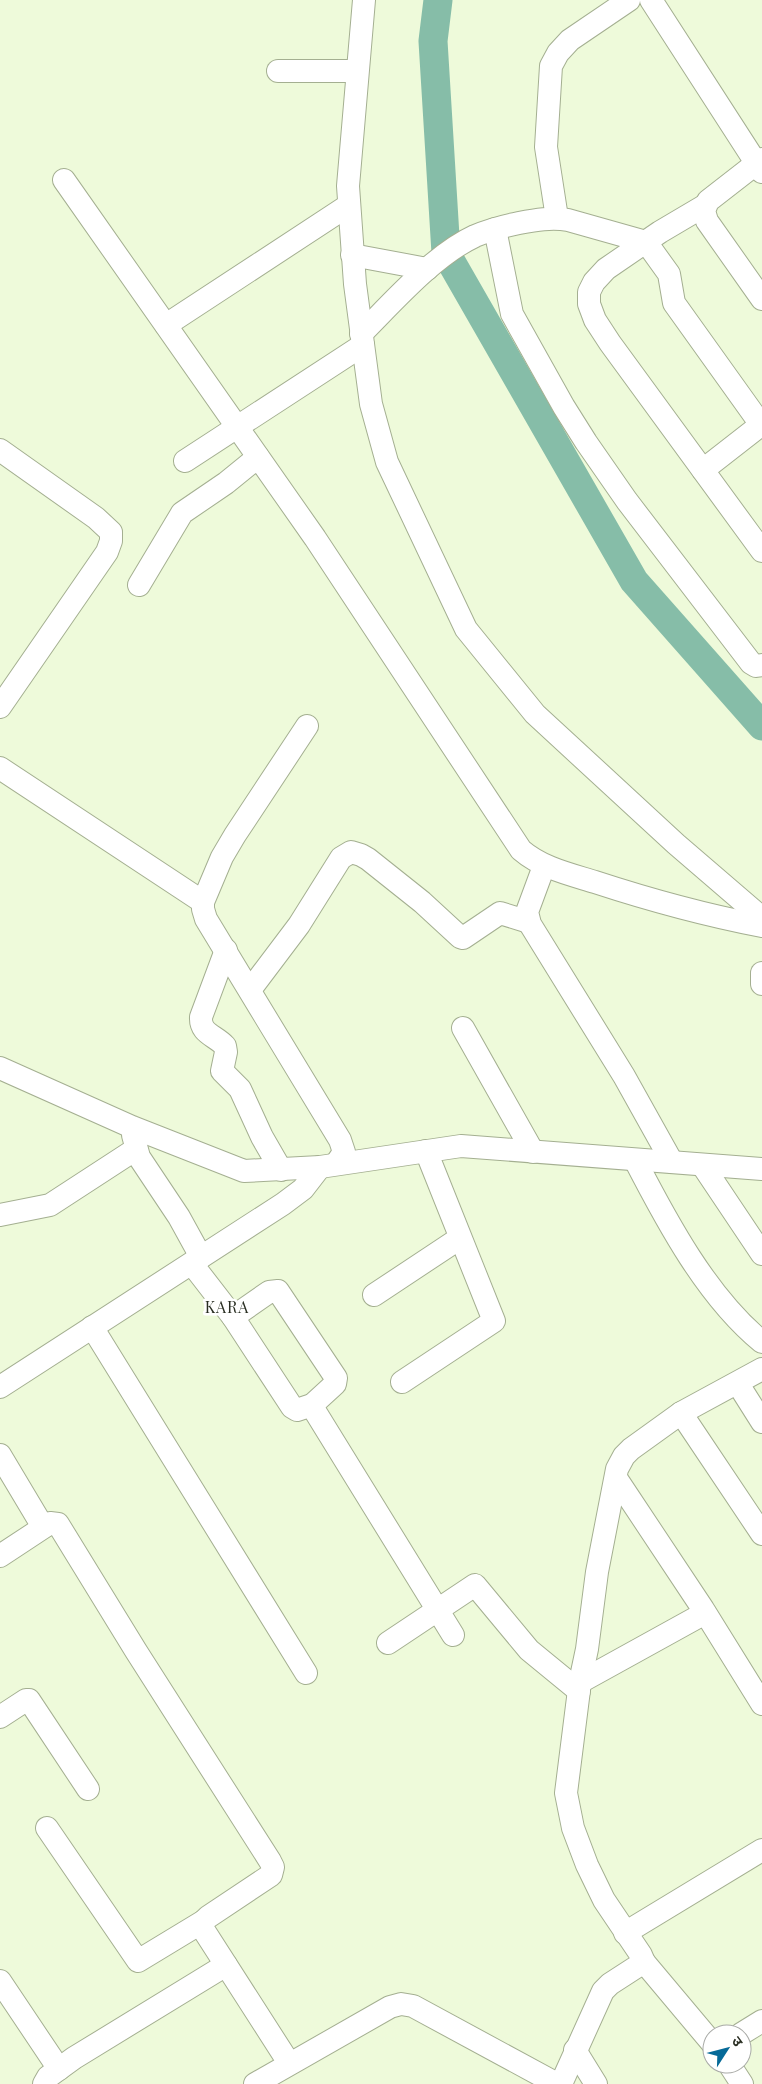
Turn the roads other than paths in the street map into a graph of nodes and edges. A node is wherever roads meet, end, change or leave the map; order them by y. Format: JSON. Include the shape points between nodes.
{"nodes":[{"id":1,"x":364,"y":0,"type":"edge"},
{"id":2,"x":629,"y":0,"type":"edge"},
{"id":3,"x":651,"y":0,"type":"edge"},
{"id":4,"x":278,"y":71,"type":"dead end"},
{"id":5,"x":357,"y":71,"type":"junction"},
{"id":6,"x":760,"y":165,"type":"edge"},
{"id":7,"x":64,"y":180,"type":"dead end"},
{"id":8,"x":349,"y":205,"type":"junction"},
{"id":9,"x":704,"y":206,"type":"junction"},
{"id":10,"x":557,"y":218,"type":"junction"},
{"id":11,"x":494,"y":229,"type":"junction"},
{"id":12,"x":646,"y":242,"type":"junction"},
{"id":13,"x":352,"y":254,"type":"junction"},
{"id":14,"x":428,"y":269,"type":"junction"},
{"id":15,"x":762,"y":299,"type":"edge"},
{"id":16,"x":166,"y":325,"type":"junction"},
{"id":17,"x":362,"y":339,"type":"junction"},
{"id":18,"x":762,"y":425,"type":"edge"},
{"id":19,"x":236,"y":426,"type":"junction"},
{"id":20,"x":0,"y":450,"type":"edge"},
{"id":21,"x":258,"y":457,"type":"junction"},
{"id":22,"x":185,"y":460,"type":"dead end"},
{"id":23,"x":703,"y":470,"type":"junction"},
{"id":24,"x":762,"y":551,"type":"edge"},
{"id":25,"x":139,"y":585,"type":"dead end"},
{"id":26,"x":762,"y":665,"type":"edge"},
{"id":27,"x":0,"y":707,"type":"edge"},
{"id":28,"x":307,"y":726,"type":"dead end"},
{"id":29,"x":0,"y":768,"type":"edge"},
{"id":30,"x":544,"y":866,"type":"junction"},
{"id":31,"x":203,"y":902,"type":"junction"},
{"id":32,"x":762,"y":918,"type":"edge"},
{"id":33,"x":529,"y":922,"type":"junction"},
{"id":34,"x":762,"y":926,"type":"edge"},
{"id":35,"x":226,"y":950,"type":"junction"},
{"id":36,"x":762,"y":973,"type":"edge"},
{"id":37,"x":762,"y":984,"type":"edge"},
{"id":38,"x":250,"y":990,"type":"junction"},
{"id":39,"x":463,"y":1028,"type":"dead end"},
{"id":40,"x":0,"y":1068,"type":"edge"},
{"id":41,"x":132,"y":1127,"type":"junction"},
{"id":42,"x":136,"y":1149,"type":"junction"},
{"id":43,"x":426,"y":1151,"type":"junction"},
{"id":44,"x":532,"y":1152,"type":"junction"},
{"id":45,"x":635,"y":1160,"type":"junction"},
{"id":46,"x":672,"y":1162,"type":"junction"},
{"id":47,"x":328,"y":1166,"type":"junction"},
{"id":48,"x":703,"y":1166,"type":"junction"},
{"id":49,"x":762,"y":1169,"type":"edge"},
{"id":50,"x":281,"y":1170,"type":"junction"},
{"id":51,"x":0,"y":1215,"type":"edge"},
{"id":52,"x":460,"y":1238,"type":"junction"},
{"id":53,"x":762,"y":1254,"type":"edge"},
{"id":54,"x":196,"y":1260,"type":"junction"},
{"id":55,"x":374,"y":1295,"type":"dead end"},
{"id":56,"x":233,"y":1317,"type":"junction"},
{"id":57,"x":92,"y":1327,"type":"junction"},
{"id":58,"x":762,"y":1342,"type":"edge"},
{"id":59,"x":762,"y":1370,"type":"edge"},
{"id":60,"x":402,"y":1382,"type":"dead end"},
{"id":61,"x":738,"y":1384,"type":"junction"},
{"id":62,"x":0,"y":1387,"type":"edge"},
{"id":63,"x":311,"y":1406,"type":"junction"},
{"id":64,"x":681,"y":1414,"type":"junction"},
{"id":65,"x":762,"y":1422,"type":"edge"},
{"id":66,"x":0,"y":1455,"type":"edge"},
{"id":67,"x":616,"y":1478,"type":"junction"},
{"id":68,"x":43,"y":1527,"type":"junction"},
{"id":69,"x":762,"y":1534,"type":"edge"},
{"id":70,"x":0,"y":1556,"type":"edge"},
{"id":71,"x":438,"y":1610,"type":"junction"},
{"id":72,"x":705,"y":1613,"type":"junction"},
{"id":73,"x":453,"y":1634,"type":"dead end"},
{"id":74,"x":388,"y":1643,"type":"dead end"},
{"id":75,"x":306,"y":1673,"type":"dead end"},
{"id":76,"x":579,"y":1686,"type":"junction"},
{"id":77,"x":762,"y":1704,"type":"edge"},
{"id":78,"x":0,"y":1717,"type":"edge"},
{"id":79,"x":88,"y":1789,"type":"dead end"},
{"id":80,"x":47,"y":1828,"type":"dead end"},
{"id":81,"x":762,"y":1850,"type":"edge"},
{"id":82,"x":204,"y":1921,"type":"junction"},
{"id":83,"x":625,"y":1932,"type":"junction"},
{"id":84,"x":644,"y":1962,"type":"junction"},
{"id":85,"x":226,"y":1965,"type":"junction"},
{"id":86,"x":0,"y":1981,"type":"edge"},
{"id":87,"x":702,"y":2031,"type":"edge"},
{"id":88,"x":575,"y":2050,"type":"junction"},
{"id":89,"x":289,"y":2063,"type":"junction"},
{"id":90,"x":52,"y":2076,"type":"edge"},
{"id":91,"x":255,"y":2084,"type":"edge"},
{"id":92,"x":557,"y":2084,"type":"edge"},
{"id":93,"x":561,"y":2084,"type":"edge"},
{"id":94,"x":596,"y":2084,"type":"edge"}],
"edges":[{"from":1,"to":5,"type":"street"},
{"from":2,"to":10,"type":"street","via":[[570,40],[551,66],[546,146]]},
{"from":3,"to":6,"type":"street"},
{"from":4,"to":5,"type":"street"},
{"from":5,"to":8,"type":"street"},
{"from":6,"to":9,"type":"street","via":[[724,188]]},
{"from":7,"to":16,"type":"street"},
{"from":8,"to":13,"type":"street"},
{"from":8,"to":16,"type":"street"},
{"from":9,"to":12,"type":"street"},
{"from":9,"to":15,"type":"street","via":[[707,221]]},
{"from":10,"to":11,"type":"street"},
{"from":10,"to":12,"type":"street"},
{"from":11,"to":14,"type":"street","via":[[446,253]]},
{"from":11,"to":26,"type":"street","via":[[512,314],[568,414],[627,501],[751,662],[756,666]]},
{"from":12,"to":18,"type":"street","via":[[669,274],[674,303]]},
{"from":12,"to":23,"type":"street","via":[[606,269],[594,282],[589,292],[589,304],[610,342]]},
{"from":13,"to":14,"type":"street"},
{"from":13,"to":17,"type":"street"},
{"from":14,"to":17,"type":"street"},
{"from":16,"to":19,"type":"street"},
{"from":17,"to":19,"type":"street"},
{"from":17,"to":32,"type":"street","via":[[371,404],[387,462],[466,629],[535,714]]},
{"from":18,"to":23,"type":"street"},
{"from":19,"to":21,"type":"street"},
{"from":19,"to":22,"type":"street"},
{"from":20,"to":27,"type":"street","via":[[111,532],[107,552]]},
{"from":21,"to":25,"type":"street","via":[[182,512]]},
{"from":21,"to":30,"type":"street","via":[[515,842],[529,857]]},
{"from":23,"to":24,"type":"street"},
{"from":28,"to":31,"type":"street","via":[[229,844]]},
{"from":29,"to":31,"type":"street"},
{"from":30,"to":33,"type":"street","via":[[527,912]]},
{"from":30,"to":34,"type":"street","via":[[638,896]]},
{"from":31,"to":35,"type":"street","via":[[204,914]]},
{"from":33,"to":38,"type":"street","via":[[500,913],[460,938],[422,902],[368,859],[356,852],[347,853],[340,858],[299,926]]},
{"from":33,"to":46,"type":"street","via":[[621,1070]]},
{"from":35,"to":38,"type":"street"},
{"from":35,"to":50,"type":"street","via":[[201,1022],[207,1034],[225,1046],[222,1071],[240,1089]]},
{"from":36,"to":37,"type":"street"},
{"from":38,"to":47,"type":"street","via":[[340,1140],[344,1152]]},
{"from":39,"to":44,"type":"street"},
{"from":40,"to":41,"type":"street"},
{"from":41,"to":42,"type":"street"},
{"from":41,"to":50,"type":"street","via":[[236,1170]]},
{"from":42,"to":51,"type":"street","via":[[50,1205]]},
{"from":42,"to":54,"type":"street","via":[[179,1217]]},
{"from":43,"to":44,"type":"street","via":[[461,1146]]},
{"from":43,"to":47,"type":"street"},
{"from":43,"to":52,"type":"street"},
{"from":44,"to":45,"type":"street"},
{"from":45,"to":46,"type":"street"},
{"from":45,"to":58,"type":"street","via":[[663,1214],[709,1283],[740,1323]]},
{"from":46,"to":48,"type":"street"},
{"from":47,"to":50,"type":"street"},
{"from":47,"to":54,"type":"street","via":[[299,1193]]},
{"from":48,"to":49,"type":"street"},
{"from":48,"to":53,"type":"street"},
{"from":52,"to":55,"type":"street"},
{"from":52,"to":60,"type":"street","via":[[494,1321]]},
{"from":54,"to":56,"type":"street"},
{"from":54,"to":57,"type":"street"},
{"from":56,"to":63,"type":"street","via":[[292,1407],[298,1410]]},
{"from":56,"to":63,"type":"street","via":[[269,1292],[278,1291],[336,1378],[335,1384]]},
{"from":57,"to":62,"type":"street"},
{"from":57,"to":75,"type":"street"},
{"from":59,"to":61,"type":"street"},
{"from":61,"to":64,"type":"street"},
{"from":61,"to":65,"type":"street"},
{"from":63,"to":71,"type":"street"},
{"from":64,"to":67,"type":"street","via":[[631,1449],[620,1462]]},
{"from":64,"to":69,"type":"street"},
{"from":66,"to":68,"type":"street"},
{"from":67,"to":72,"type":"street"},
{"from":67,"to":76,"type":"street"},
{"from":68,"to":70,"type":"street"},
{"from":68,"to":82,"type":"street","via":[[54,1522],[61,1528],[273,1867],[271,1875]]},
{"from":71,"to":73,"type":"street"},
{"from":71,"to":74,"type":"street"},
{"from":71,"to":76,"type":"street","via":[[475,1585],[529,1650]]},
{"from":72,"to":76,"type":"street"},
{"from":72,"to":77,"type":"street"},
{"from":76,"to":83,"type":"street","via":[[566,1786],[567,1802],[587,1865]]},
{"from":78,"to":79,"type":"street","via":[[29,1700]]},
{"from":80,"to":82,"type":"street","via":[[138,1961]]},
{"from":81,"to":83,"type":"street"},
{"from":82,"to":85,"type":"street","via":[[203,1929]]},
{"from":83,"to":84,"type":"street"},
{"from":84,"to":87,"type":"street"},
{"from":84,"to":88,"type":"street","via":[[603,1991]]},
{"from":85,"to":89,"type":"street"},
{"from":85,"to":90,"type":"street"},
{"from":86,"to":90,"type":"street"},
{"from":88,"to":93,"type":"street"},
{"from":88,"to":94,"type":"street"},
{"from":89,"to":91,"type":"street"},
{"from":89,"to":92,"type":"street","via":[[390,2007],[405,2004]]}]}
